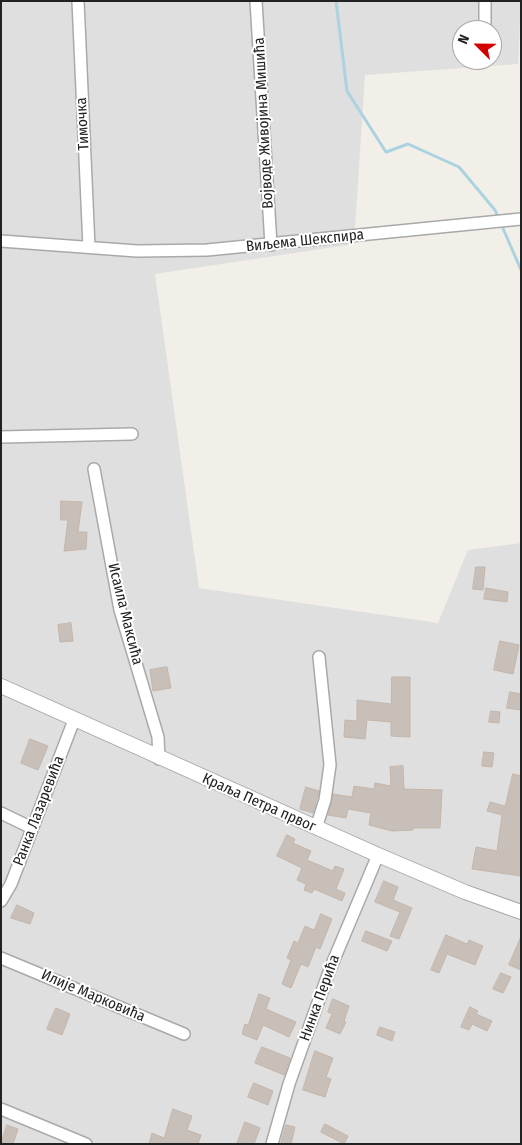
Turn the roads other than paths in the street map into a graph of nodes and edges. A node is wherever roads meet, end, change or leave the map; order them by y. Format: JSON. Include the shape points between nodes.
{"nodes":[{"id":1,"x":78,"y":1,"type":"edge"},
{"id":2,"x":256,"y":1,"type":"edge"},
{"id":3,"x":485,"y":1,"type":"edge"},
{"id":4,"x":485,"y":20,"type":"edge"},
{"id":5,"x":521,"y":219,"type":"edge"},
{"id":6,"x":1,"y":241,"type":"edge"},
{"id":7,"x":271,"y":244,"type":"junction"},
{"id":8,"x":89,"y":247,"type":"junction"},
{"id":9,"x":132,"y":434,"type":"dead end"},
{"id":10,"x":1,"y":437,"type":"edge"},
{"id":11,"x":94,"y":469,"type":"dead end"},
{"id":12,"x":319,"y":657,"type":"dead end"},
{"id":13,"x":1,"y":686,"type":"edge"},
{"id":14,"x":74,"y":720,"type":"junction"},
{"id":15,"x":159,"y":758,"type":"junction"},
{"id":16,"x":1,"y":813,"type":"edge"},
{"id":17,"x":32,"y":828,"type":"junction"},
{"id":18,"x":316,"y":828,"type":"junction"},
{"id":19,"x":378,"y":856,"type":"junction"},
{"id":20,"x":1,"y":901,"type":"edge"},
{"id":21,"x":521,"y":912,"type":"edge"},
{"id":22,"x":1,"y":958,"type":"edge"},
{"id":23,"x":184,"y":1034,"type":"dead end"},
{"id":24,"x":1,"y":1109,"type":"edge"},
{"id":25,"x":86,"y":1144,"type":"edge"},
{"id":26,"x":272,"y":1144,"type":"edge"}],
"edges":[{"from":1,"to":8,"type":"street","name":"Тимочка"},
{"from":2,"to":7,"type":"street","name":"Војводе Живојина Мишића"},
{"from":3,"to":4,"type":"street"},
{"from":5,"to":7,"type":"street","name":"Виљема Шекспира"},
{"from":6,"to":8,"type":"street","name":"Виљема Шекспира"},
{"from":7,"to":8,"type":"street","name":"Виљема Шекспира","via":[[137,251]]},
{"from":9,"to":10,"type":"street"},
{"from":11,"to":15,"type":"street","name":"Исаила Максића","via":[[120,610],[158,737]]},
{"from":12,"to":18,"type":"street","via":[[330,765],[325,800]]},
{"from":13,"to":14,"type":"street","name":"Краља Петра првог"},
{"from":14,"to":15,"type":"street","name":"Краља Петра првог"},
{"from":14,"to":17,"type":"street","name":"Ранка Лазаревића"},
{"from":15,"to":18,"type":"street","name":"Краља Петра првог"},
{"from":16,"to":17,"type":"street"},
{"from":17,"to":20,"type":"street","name":"Ранка Лазаревића","via":[[11,884]]},
{"from":18,"to":19,"type":"street","name":"Краља Петра првог"},
{"from":19,"to":21,"type":"street","name":"Краља Петра првог"},
{"from":19,"to":26,"type":"street","name":"Нинка Перића","via":[[330,970],[289,1084]]},
{"from":22,"to":23,"type":"street","name":"Илије Марковића"},
{"from":24,"to":25,"type":"street"}]}
